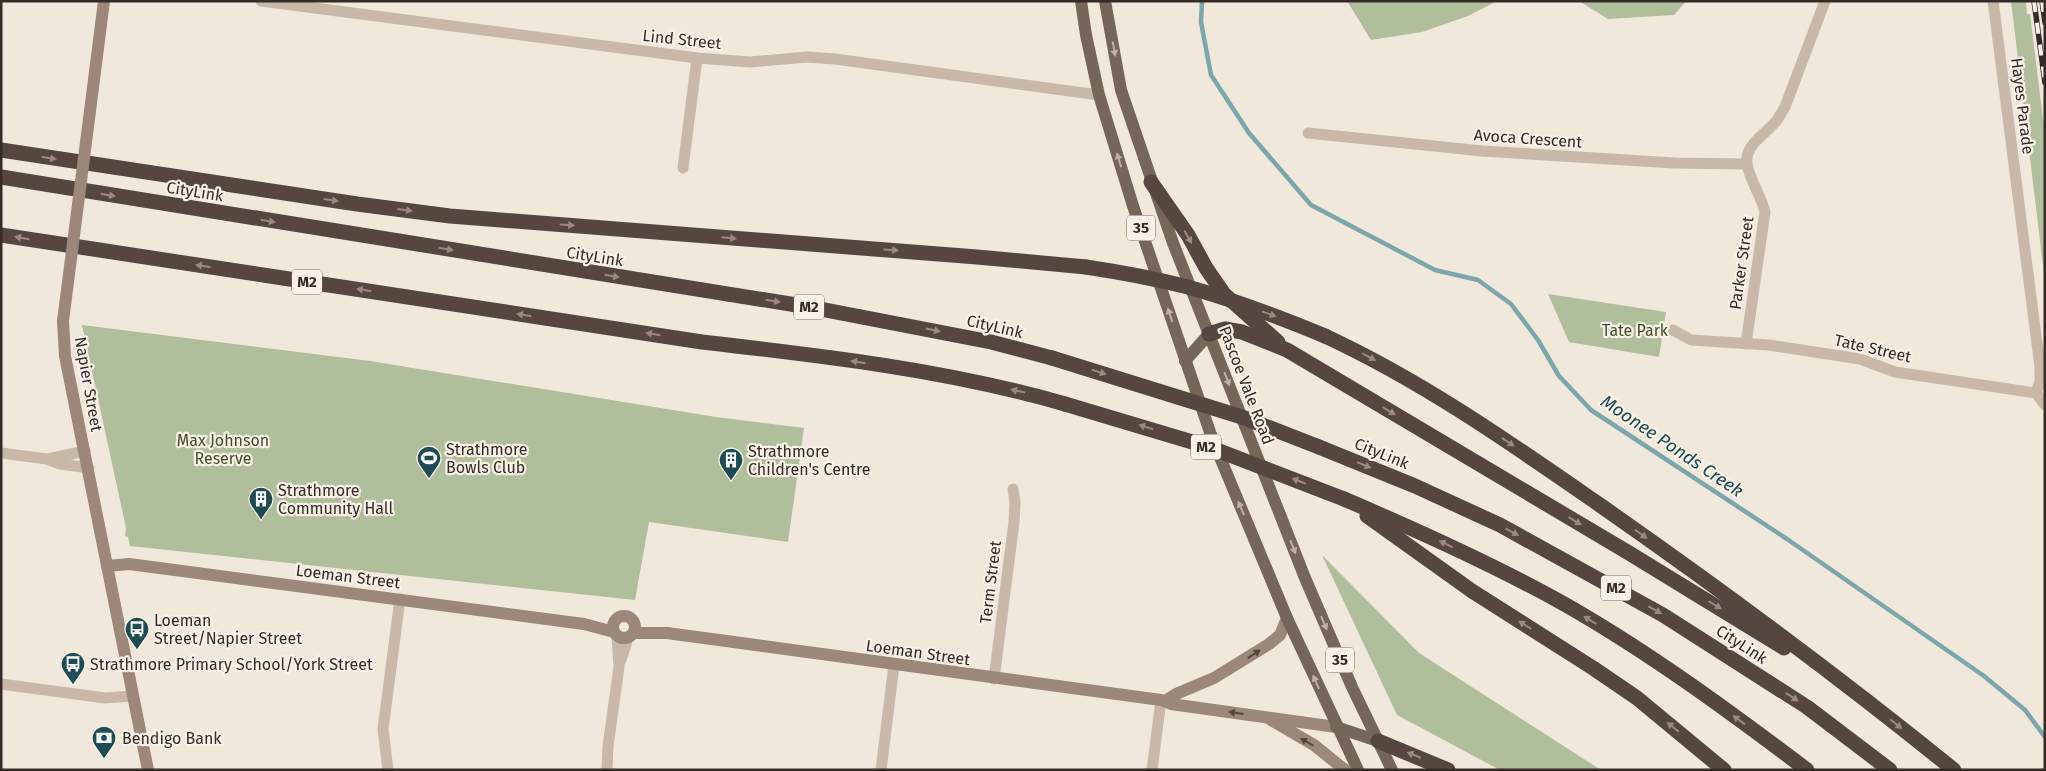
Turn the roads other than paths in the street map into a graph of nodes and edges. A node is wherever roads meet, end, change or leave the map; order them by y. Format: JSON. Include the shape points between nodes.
{"nodes":[{"id":1,"x":104,"y":1,"type":"edge"},
{"id":2,"x":261,"y":1,"type":"edge"},
{"id":3,"x":1081,"y":1,"type":"edge"},
{"id":4,"x":1105,"y":1,"type":"edge"},
{"id":5,"x":1826,"y":1,"type":"edge"},
{"id":6,"x":1993,"y":1,"type":"edge"},
{"id":7,"x":697,"y":58,"type":"junction"},
{"id":8,"x":1099,"y":95,"type":"junction"},
{"id":9,"x":1308,"y":133,"type":"dead end"},
{"id":10,"x":1,"y":150,"type":"edge"},
{"id":11,"x":1747,"y":164,"type":"junction"},
{"id":12,"x":683,"y":168,"type":"dead end"},
{"id":13,"x":1,"y":177,"type":"edge"},
{"id":14,"x":1151,"y":182,"type":"junction"},
{"id":15,"x":1,"y":235,"type":"edge"},
{"id":16,"x":1673,"y":330,"type":"dead end"},
{"id":17,"x":1209,"y":334,"type":"junction"},
{"id":18,"x":1746,"y":344,"type":"junction"},
{"id":19,"x":1287,"y":350,"type":"junction"},
{"id":20,"x":1185,"y":361,"type":"junction"},
{"id":21,"x":2036,"y":393,"type":"junction"},
{"id":22,"x":2045,"y":405,"type":"edge"},
{"id":23,"x":84,"y":451,"type":"junction"},
{"id":24,"x":1,"y":453,"type":"edge"},
{"id":25,"x":47,"y":459,"type":"junction"},
{"id":26,"x":88,"y":468,"type":"junction"},
{"id":27,"x":1013,"y":489,"type":"dead end"},
{"id":28,"x":1344,"y":500,"type":"junction"},
{"id":29,"x":107,"y":566,"type":"junction"},
{"id":30,"x":400,"y":599,"type":"junction"},
{"id":31,"x":1287,"y":618,"type":"junction"},
{"id":32,"x":624,"y":631,"type":"junction"},
{"id":33,"x":894,"y":665,"type":"junction"},
{"id":34,"x":994,"y":679,"type":"junction"},
{"id":35,"x":1,"y":684,"type":"edge"},
{"id":36,"x":1857,"y":694,"type":"junction"},
{"id":37,"x":132,"y":696,"type":"junction"},
{"id":38,"x":1163,"y":701,"type":"junction"},
{"id":39,"x":1267,"y":718,"type":"junction"},
{"id":40,"x":1336,"y":727,"type":"junction"},
{"id":41,"x":1378,"y":741,"type":"junction"},
{"id":42,"x":148,"y":770,"type":"edge"},
{"id":43,"x":388,"y":770,"type":"edge"},
{"id":44,"x":607,"y":770,"type":"edge"},
{"id":45,"x":882,"y":770,"type":"edge"},
{"id":46,"x":1152,"y":770,"type":"edge"},
{"id":47,"x":1345,"y":770,"type":"edge"},
{"id":48,"x":1358,"y":770,"type":"edge"},
{"id":49,"x":1392,"y":770,"type":"edge"},
{"id":50,"x":1448,"y":770,"type":"edge"},
{"id":51,"x":1724,"y":770,"type":"edge"},
{"id":52,"x":1806,"y":770,"type":"edge"},
{"id":53,"x":1890,"y":770,"type":"edge"},
{"id":54,"x":1954,"y":770,"type":"edge"}],
"edges":[{"from":1,"to":23,"type":"street","name":"Napier Street","bridge":true,"via":[[63,321],[65,356]]},
{"from":2,"to":7,"type":"street","name":"Lind Street"},
{"from":3,"to":8,"type":"main road","number":"35"},
{"from":4,"to":14,"type":"main road","name":"Pascoe Vale Road","number":"35","one_way":true,"via":[[1121,90]]},
{"from":5,"to":11,"type":"street","via":[[1785,107],[1753,144]]},
{"from":6,"to":21,"type":"street","name":"Hayes Parade","via":[[2040,367]]},
{"from":7,"to":8,"type":"street","name":"Lind Street","via":[[750,62],[807,57],[835,59]]},
{"from":7,"to":12,"type":"street"},
{"from":20,"to":8,"type":"main road","number":"35","one_way":true},
{"from":9,"to":11,"type":"street","name":"Avoca Crescent","via":[[1482,151],[1674,164]]},
{"from":10,"to":36,"type":"highway","one_way":true,"bridge":true,"via":[[450,216],[977,256],[1086,267],[1185,286],[1272,314],[1325,336],[1413,381],[1752,612]]},
{"from":11,"to":18,"type":"street","name":"Parker Street","via":[[1765,212]]},
{"from":13,"to":53,"type":"highway","name":"CityLink","number":"M2","one_way":true,"bridge":true,"via":[[815,308],[981,340],[1052,358],[1242,418],[1415,486],[1500,526],[1663,614],[1808,707]]},
{"from":14,"to":17,"type":"main road","name":"Pascoe Vale Road","number":"35"},
{"from":14,"to":19,"type":"highway","one_way":true,"via":[[1224,294]]},
{"from":28,"to":15,"type":"highway","number":"M2","one_way":true,"bridge":true,"via":[[1209,447],[1025,392],[900,368],[702,342]]},
{"from":16,"to":18,"type":"street","name":"Tate Street","via":[[1692,340]]},
{"from":17,"to":19,"type":"highway","via":[[1225,329],[1242,332]]},
{"from":17,"to":20,"type":"main road"},
{"from":17,"to":41,"type":"main road","name":"Pascoe Vale Road","number":"35","one_way":true,"via":[[1305,578]]},
{"from":18,"to":21,"type":"street","name":"Tate Street","via":[[1860,359],[1895,372]]},
{"from":19,"to":36,"type":"highway","one_way":true,"via":[[1734,616]]},
{"from":31,"to":20,"type":"main road","number":"35","one_way":true,"via":[[1212,438]]},
{"from":21,"to":22,"type":"street"},
{"from":23,"to":25,"type":"street"},
{"from":23,"to":26,"type":"street","name":"Napier Street"},
{"from":24,"to":25,"type":"street"},
{"from":25,"to":26,"type":"street"},
{"from":26,"to":29,"type":"street","name":"Napier Street"},
{"from":27,"to":34,"type":"street","name":"Term Street","via":[[1014,522]]},
{"from":51,"to":28,"type":"highway","one_way":true,"via":[[1637,698],[1472,591]]},
{"from":52,"to":28,"type":"highway","number":"M2","one_way":true,"via":[[1642,652],[1566,605],[1412,528]]},
{"from":29,"to":30,"type":"street","name":"Loeman Street","via":[[129,564]]},
{"from":29,"to":37,"type":"street","name":"Napier Street"},
{"from":30,"to":32,"type":"street","name":"Loeman Street"},
{"from":30,"to":43,"type":"street","via":[[383,729]]},
{"from":38,"to":31,"type":"street","one_way":true,"via":[[1214,678],[1270,644],[1280,635]]},
{"from":40,"to":31,"type":"main road","number":"35","one_way":true},
{"from":32,"to":33,"type":"street","name":"Loeman Street"},
{"from":32,"to":44,"type":"street"},
{"from":33,"to":34,"type":"street","name":"Loeman Street"},
{"from":33,"to":45,"type":"street"},
{"from":34,"to":38,"type":"street","name":"Loeman Street"},
{"from":35,"to":37,"type":"street","via":[[104,698]]},
{"from":36,"to":54,"type":"highway","one_way":true},
{"from":37,"to":42,"type":"street","name":"Napier Street"},
{"from":39,"to":38,"type":"street","name":"Loeman Street","one_way":true},
{"from":38,"to":46,"type":"street"},
{"from":39,"to":40,"type":"street","name":"Loeman Street"},
{"from":47,"to":39,"type":"street","one_way":true,"via":[[1314,746]]},
{"from":40,"to":41,"type":"main road"},
{"from":40,"to":48,"type":"main road","number":"35"},
{"from":41,"to":49,"type":"main road","name":"Pascoe Vale Road","number":"35"},
{"from":50,"to":41,"type":"highway","one_way":true}]}
